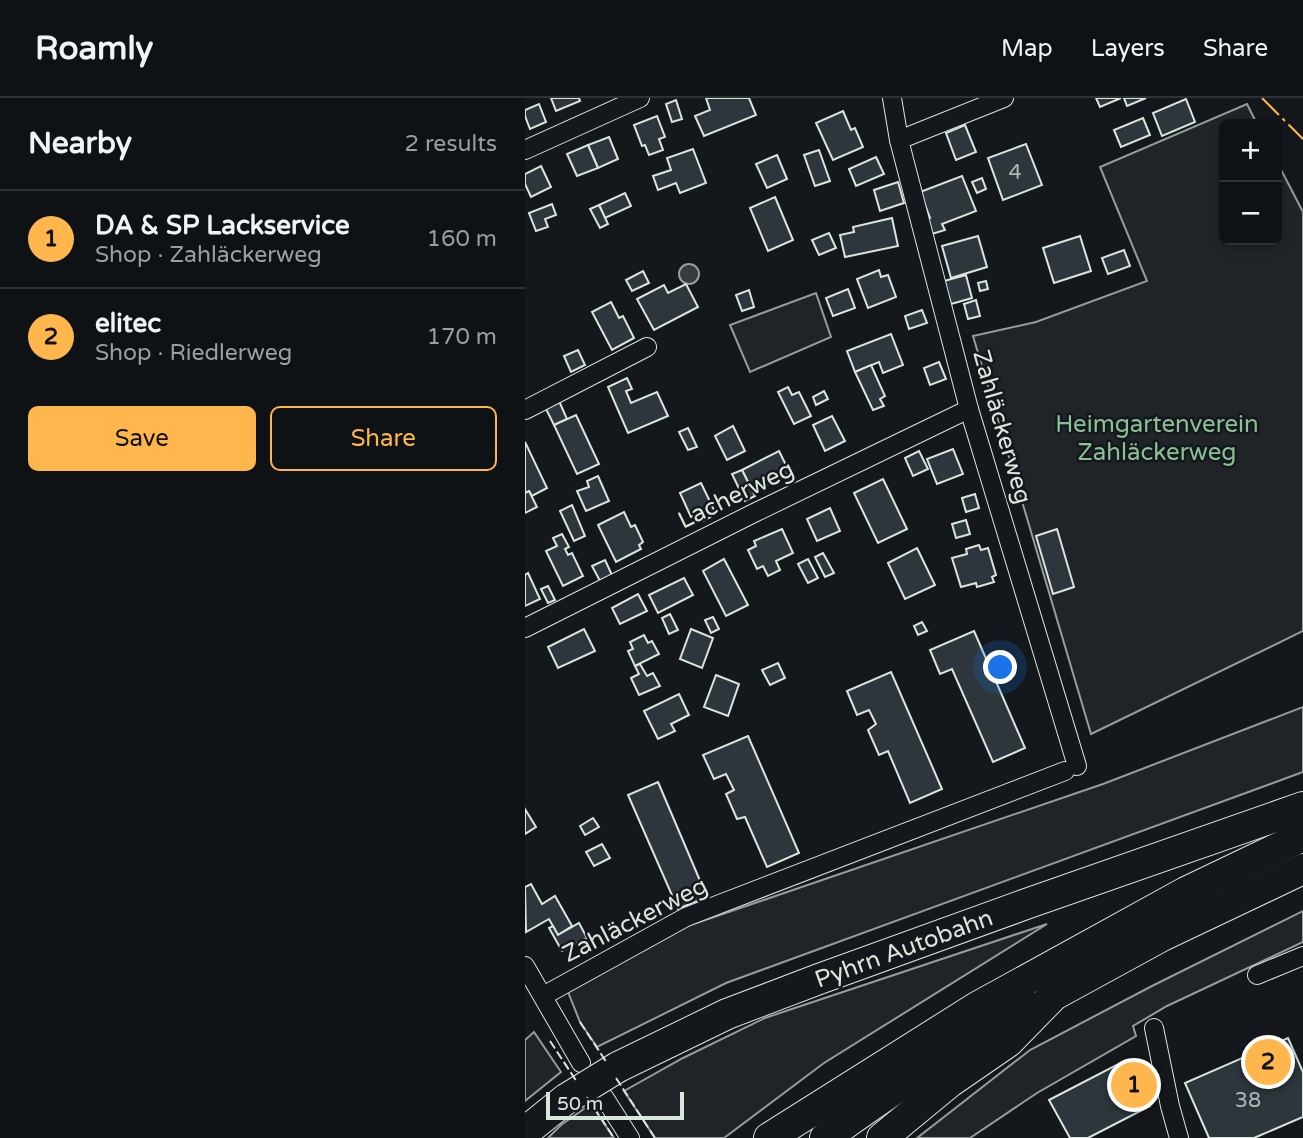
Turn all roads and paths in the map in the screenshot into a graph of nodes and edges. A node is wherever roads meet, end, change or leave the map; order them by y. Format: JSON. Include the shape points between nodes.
{"nodes":[{"id":1,"x":640,"y":98,"type":"edge"},
{"id":2,"x":892,"y":98,"type":"edge"},
{"id":3,"x":1004,"y":98,"type":"edge"},
{"id":4,"x":899,"y":140,"type":"junction"},
{"id":5,"x":525,"y":150,"type":"edge"},
{"id":6,"x":647,"y":347,"type":"dead end"},
{"id":7,"x":969,"y":409,"type":"junction"},
{"id":8,"x":525,"y":410,"type":"edge"},
{"id":9,"x":525,"y":628,"type":"edge"},
{"id":10,"x":1303,"y":807,"type":"edge"},
{"id":11,"x":1303,"y":836,"type":"edge"},
{"id":12,"x":1303,"y":869,"type":"edge"},
{"id":13,"x":1303,"y":956,"type":"edge"},
{"id":14,"x":525,"y":966,"type":"edge"},
{"id":15,"x":1257,"y":975,"type":"dead end"},
{"id":16,"x":1054,"y":995,"type":"junction"},
{"id":17,"x":543,"y":996,"type":"junction"},
{"id":18,"x":1154,"y":1028,"type":"dead end"},
{"id":19,"x":581,"y":1063,"type":"dead end"},
{"id":20,"x":604,"y":1097,"type":"dead end"},
{"id":21,"x":525,"y":1132,"type":"edge"},
{"id":22,"x":630,"y":1138,"type":"edge"},
{"id":23,"x":769,"y":1138,"type":"edge"},
{"id":24,"x":825,"y":1138,"type":"edge"},
{"id":25,"x":882,"y":1138,"type":"edge"},
{"id":26,"x":1179,"y":1138,"type":"edge"}],
"edges":[{"from":1,"to":5,"type":"street"},
{"from":2,"to":4,"type":"street","name":"Zahläckerweg"},
{"from":3,"to":4,"type":"street"},
{"from":4,"to":7,"type":"street","name":"Zahläckerweg"},
{"from":6,"to":8,"type":"street"},
{"from":7,"to":9,"type":"street","name":"Lacherweg"},
{"from":7,"to":17,"type":"street","name":"Zahläckerweg","via":[[1071,768],[686,916]]},
{"from":10,"to":21,"type":"highway","name":"Pyhrn Autobahn","bridge":true,"via":[[727,1014],[618,1067],[566,1099]]},
{"from":11,"to":23,"type":"highway","via":[[1186,892],[988,1000]]},
{"from":12,"to":16,"type":"highway"},
{"from":13,"to":15,"type":"street"},
{"from":14,"to":17,"type":"street"},
{"from":16,"to":24,"type":"highway","via":[[994,1026]]},
{"from":16,"to":25,"type":"highway","via":[[1008,1042]]},
{"from":17,"to":19,"type":"street"},
{"from":18,"to":26,"type":"street"},
{"from":20,"to":22,"type":"street"}]}
